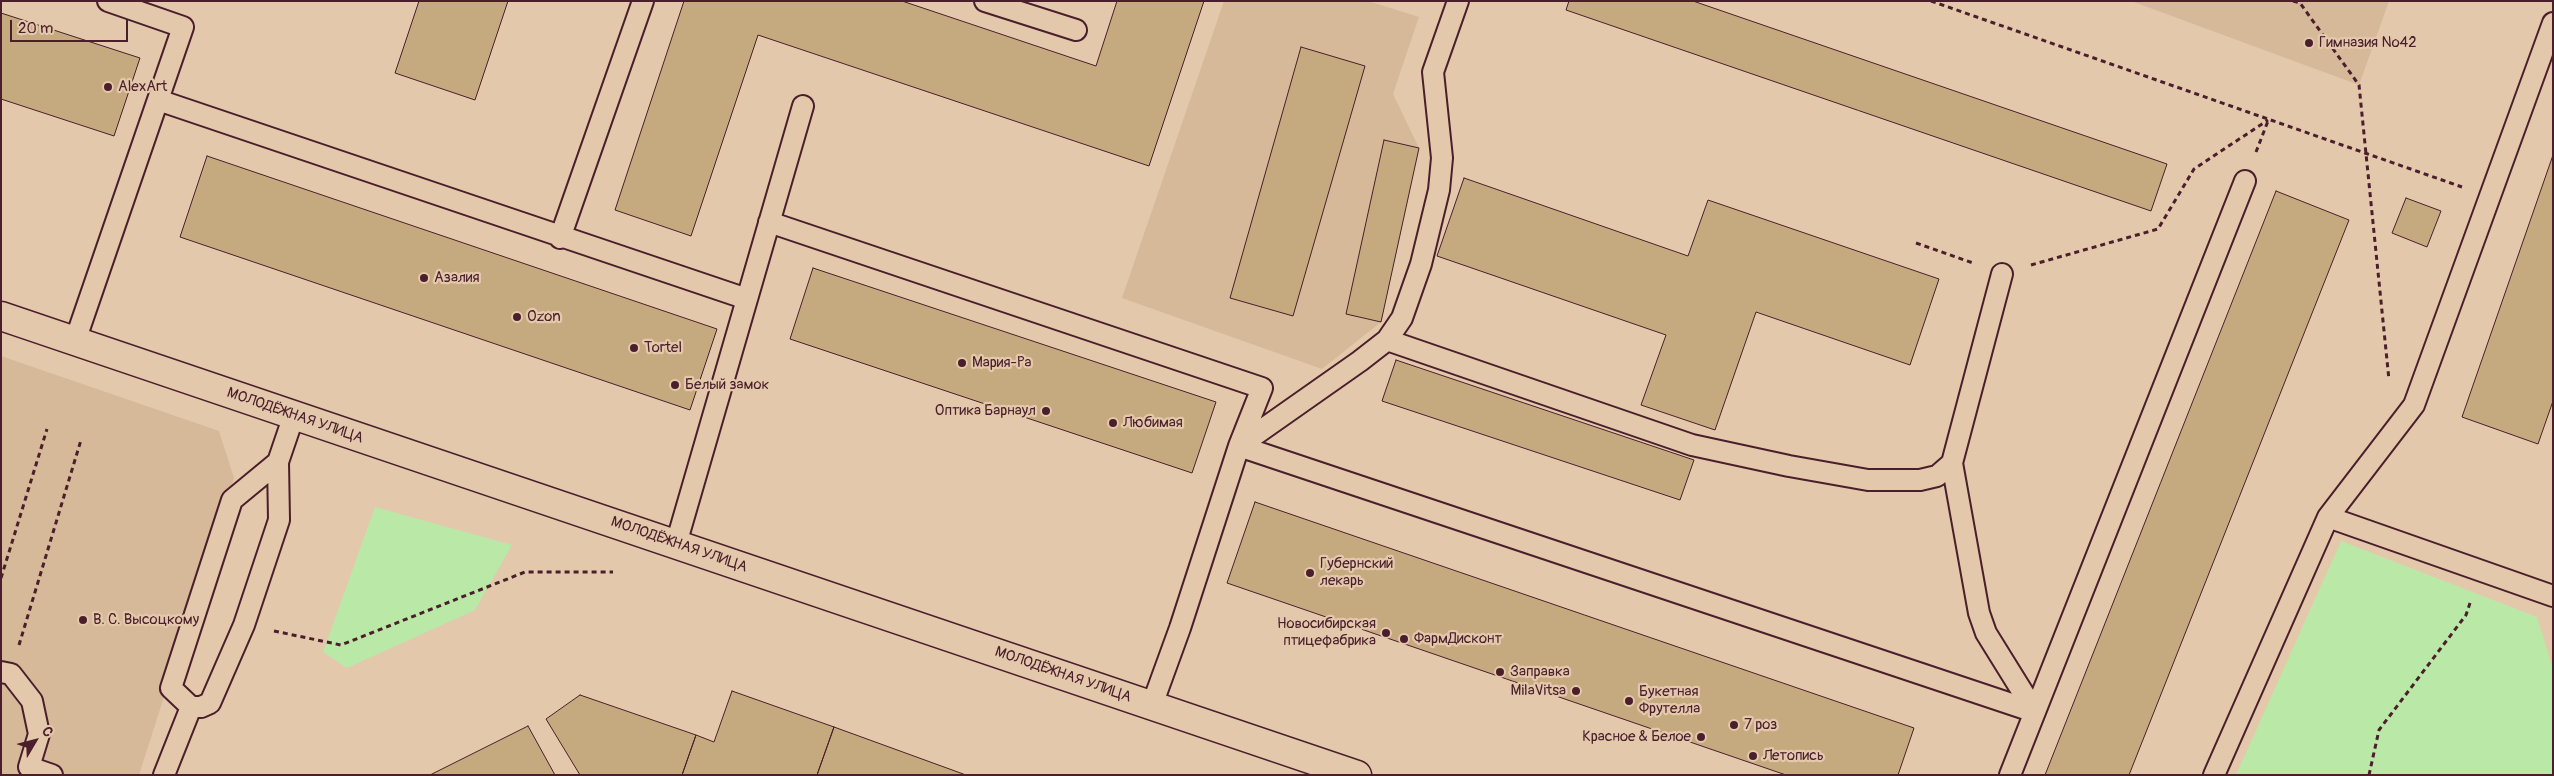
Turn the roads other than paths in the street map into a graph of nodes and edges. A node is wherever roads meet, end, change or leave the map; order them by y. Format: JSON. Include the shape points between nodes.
{"nodes":[{"id":1,"x":108,"y":1,"type":"edge"},
{"id":2,"x":643,"y":1,"type":"edge"},
{"id":3,"x":986,"y":1,"type":"edge"},
{"id":4,"x":1458,"y":1,"type":"edge"},
{"id":5,"x":2553,"y":23,"type":"edge"},
{"id":6,"x":1076,"y":30,"type":"dead end"},
{"id":7,"x":158,"y":100,"type":"junction"},
{"id":8,"x":803,"y":106,"type":"dead end"},
{"id":9,"x":2245,"y":181,"type":"road end"},
{"id":10,"x":770,"y":222,"type":"junction"},
{"id":11,"x":560,"y":238,"type":"junction"},
{"id":12,"x":2002,"y":274,"type":"road end"},
{"id":13,"x":747,"y":299,"type":"junction"},
{"id":14,"x":1,"y":316,"type":"edge"},
{"id":15,"x":1386,"y":340,"type":"junction"},
{"id":16,"x":75,"y":341,"type":"junction"},
{"id":17,"x":294,"y":415,"type":"junction"},
{"id":18,"x":1239,"y":446,"type":"junction"},
{"id":19,"x":278,"y":462,"type":"junction"},
{"id":20,"x":1952,"y":462,"type":"junction"},
{"id":21,"x":2328,"y":517,"type":"junction"},
{"id":22,"x":676,"y":544,"type":"junction"},
{"id":23,"x":2553,"y":596,"type":"edge"},
{"id":24,"x":6,"y":673,"type":"edge"},
{"id":25,"x":1152,"y":705,"type":"junction"},
{"id":26,"x":191,"y":707,"type":"junction"},
{"id":27,"x":2035,"y":712,"type":"junction"},
{"id":28,"x":52,"y":775,"type":"edge"},
{"id":29,"x":164,"y":775,"type":"edge"},
{"id":30,"x":1357,"y":775,"type":"edge"},
{"id":31,"x":2010,"y":775,"type":"edge"},
{"id":32,"x":2214,"y":775,"type":"edge"}],
"edges":[{"from":1,"to":7,"type":"lane","via":[[183,27]]},
{"from":2,"to":11,"type":"lane"},
{"from":3,"to":6,"type":"lane"},
{"from":4,"to":15,"type":"lane","via":[[1433,72],[1442,158],[1439,190],[1421,264],[1402,318]]},
{"from":5,"to":21,"type":"lane","via":[[2414,405]]},
{"from":7,"to":11,"type":"lane"},
{"from":7,"to":16,"type":"lane"},
{"from":8,"to":10,"type":"lane"},
{"from":9,"to":27,"type":"lane"},
{"from":10,"to":13,"type":"lane"},
{"from":10,"to":18,"type":"lane","via":[[1262,388]]},
{"from":11,"to":13,"type":"lane"},
{"from":12,"to":20,"type":"lane"},
{"from":13,"to":22,"type":"lane"},
{"from":14,"to":16,"type":"street","name":"МОЛОДЁЖНАЯ УЛИЦА"},
{"from":15,"to":18,"type":"lane"},
{"from":15,"to":20,"type":"lane","via":[[1692,445],[1789,466],[1868,480],[1920,480],[1937,476]]},
{"from":16,"to":17,"type":"street","name":"МОЛОДЁЖНАЯ УЛИЦА"},
{"from":17,"to":19,"type":"lane"},
{"from":17,"to":22,"type":"street","name":"МОЛОДЁЖНАЯ УЛИЦА"},
{"from":18,"to":25,"type":"lane"},
{"from":18,"to":27,"type":"lane"},
{"from":19,"to":26,"type":"lane","via":[[279,520],[244,626],[210,704]]},
{"from":19,"to":26,"type":"lane","via":[[232,500],[171,688]]},
{"from":20,"to":27,"type":"lane","via":[[1979,613],[1986,633]]},
{"from":21,"to":23,"type":"lane"},
{"from":21,"to":32,"type":"lane"},
{"from":22,"to":25,"type":"street","name":"МОЛОДЁЖНАЯ УЛИЦА"},
{"from":24,"to":28,"type":"lane","via":[[32,700],[39,734],[29,768]]},
{"from":25,"to":30,"type":"street","name":"МОЛОДЁЖНАЯ УЛИЦА"},
{"from":26,"to":29,"type":"lane"},
{"from":27,"to":31,"type":"lane"}]}
